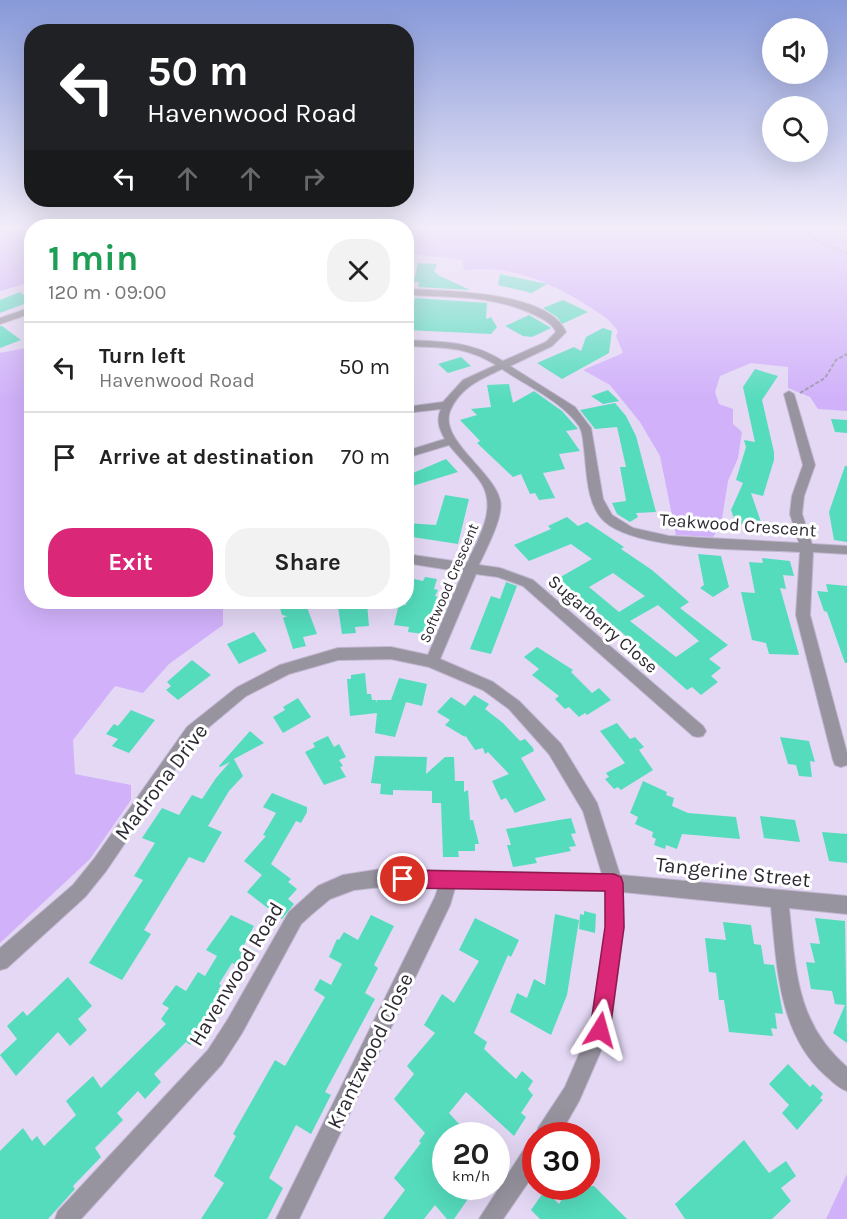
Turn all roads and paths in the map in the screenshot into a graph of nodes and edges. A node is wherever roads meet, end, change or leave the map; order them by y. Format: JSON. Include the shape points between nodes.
{"nodes":[{"id":1,"x":414,"y":292,"type":"edge"},
{"id":2,"x":24,"y":312,"type":"edge"},
{"id":3,"x":0,"y":321,"type":"edge"},
{"id":4,"x":414,"y":343,"type":"edge"},
{"id":5,"x":847,"y":354,"type":"edge"},
{"id":6,"x":504,"y":364,"type":"junction"},
{"id":7,"x":790,"y":397,"type":"joint"},
{"id":8,"x":447,"y":405,"type":"junction"},
{"id":9,"x":414,"y":409,"type":"edge"},
{"id":10,"x":450,"y":441,"type":"junction"},
{"id":11,"x":414,"y":452,"type":"edge"},
{"id":12,"x":807,"y":547,"type":"junction"},
{"id":13,"x":847,"y":550,"type":"edge"},
{"id":14,"x":414,"y":559,"type":"edge"},
{"id":15,"x":473,"y":568,"type":"junction"},
{"id":16,"x":432,"y":662,"type":"junction"},
{"id":17,"x":698,"y":731,"type":"dead end"},
{"id":18,"x":841,"y":760,"type":"dead end"},
{"id":19,"x":448,"y":881,"type":"junction"},
{"id":20,"x":614,"y":883,"type":"junction"},
{"id":21,"x":779,"y":899,"type":"junction"},
{"id":22,"x":847,"y":905,"type":"edge"},
{"id":23,"x":0,"y":961,"type":"edge"},
{"id":24,"x":847,"y":1081,"type":"edge"},
{"id":25,"x":555,"y":1122,"type":"edge"},
{"id":26,"x":522,"y":1172,"type":"edge"},
{"id":27,"x":66,"y":1219,"type":"edge"},
{"id":28,"x":287,"y":1219,"type":"edge"},
{"id":29,"x":490,"y":1219,"type":"edge"}],
"edges":[{"from":1,"to":6,"type":"street","via":[[500,297],[521,303],[560,327],[556,340]]},
{"from":2,"to":3,"type":"street"},
{"from":4,"to":6,"type":"street","name":"Teakwood Crescent","via":[[463,346]]},
{"from":5,"to":7,"type":"path","via":[[836,360],[825,378],[812,388]]},
{"from":6,"to":8,"type":"street","via":[[467,382]]},
{"from":6,"to":12,"type":"street","name":"Teakwood Crescent","via":[[559,399],[580,419],[586,428],[597,499],[601,510],[616,524],[644,536],[669,540]]},
{"from":7,"to":12,"type":"street","via":[[809,465],[796,505]]},
{"from":8,"to":9,"type":"street"},
{"from":8,"to":10,"type":"street","via":[[444,419]]},
{"from":10,"to":11,"type":"street"},
{"from":10,"to":15,"type":"street","name":"Softwood Crescent","via":[[485,481],[495,500]]},
{"from":12,"to":13,"type":"street","name":"Teakwood Crescent"},
{"from":12,"to":18,"type":"street","via":[[803,615]]},
{"from":14,"to":15,"type":"street","name":"Sugarberry Close"},
{"from":15,"to":16,"type":"street","name":"Softwood Crescent"},
{"from":15,"to":17,"type":"street","name":"Sugarberry Close","via":[[519,579],[538,590]]},
{"from":16,"to":20,"type":"street","name":"Madrona Drive","via":[[488,686],[514,705],[548,741],[591,808]]},
{"from":16,"to":23,"type":"street","name":"Madrona Drive","via":[[391,653],[338,654],[285,669],[241,692],[192,732],[78,891]]},
{"from":19,"to":20,"type":"street","name":"Havenwood Road"},
{"from":19,"to":27,"type":"street","name":"Havenwood Road","via":[[381,878],[346,882],[308,904],[295,918],[215,1057]]},
{"from":19,"to":28,"type":"street","name":"Krantzwood Close","via":[[444,899]]},
{"from":20,"to":21,"type":"street","name":"Tangerine Street"},
{"from":20,"to":25,"type":"street","name":"Madrona Drive","via":[[615,927],[600,1030],[572,1094]]},
{"from":21,"to":22,"type":"street","name":"Tangerine Street"},
{"from":21,"to":24,"type":"street","via":[[790,991],[800,1026],[828,1067]]},
{"from":26,"to":29,"type":"street"}]}
